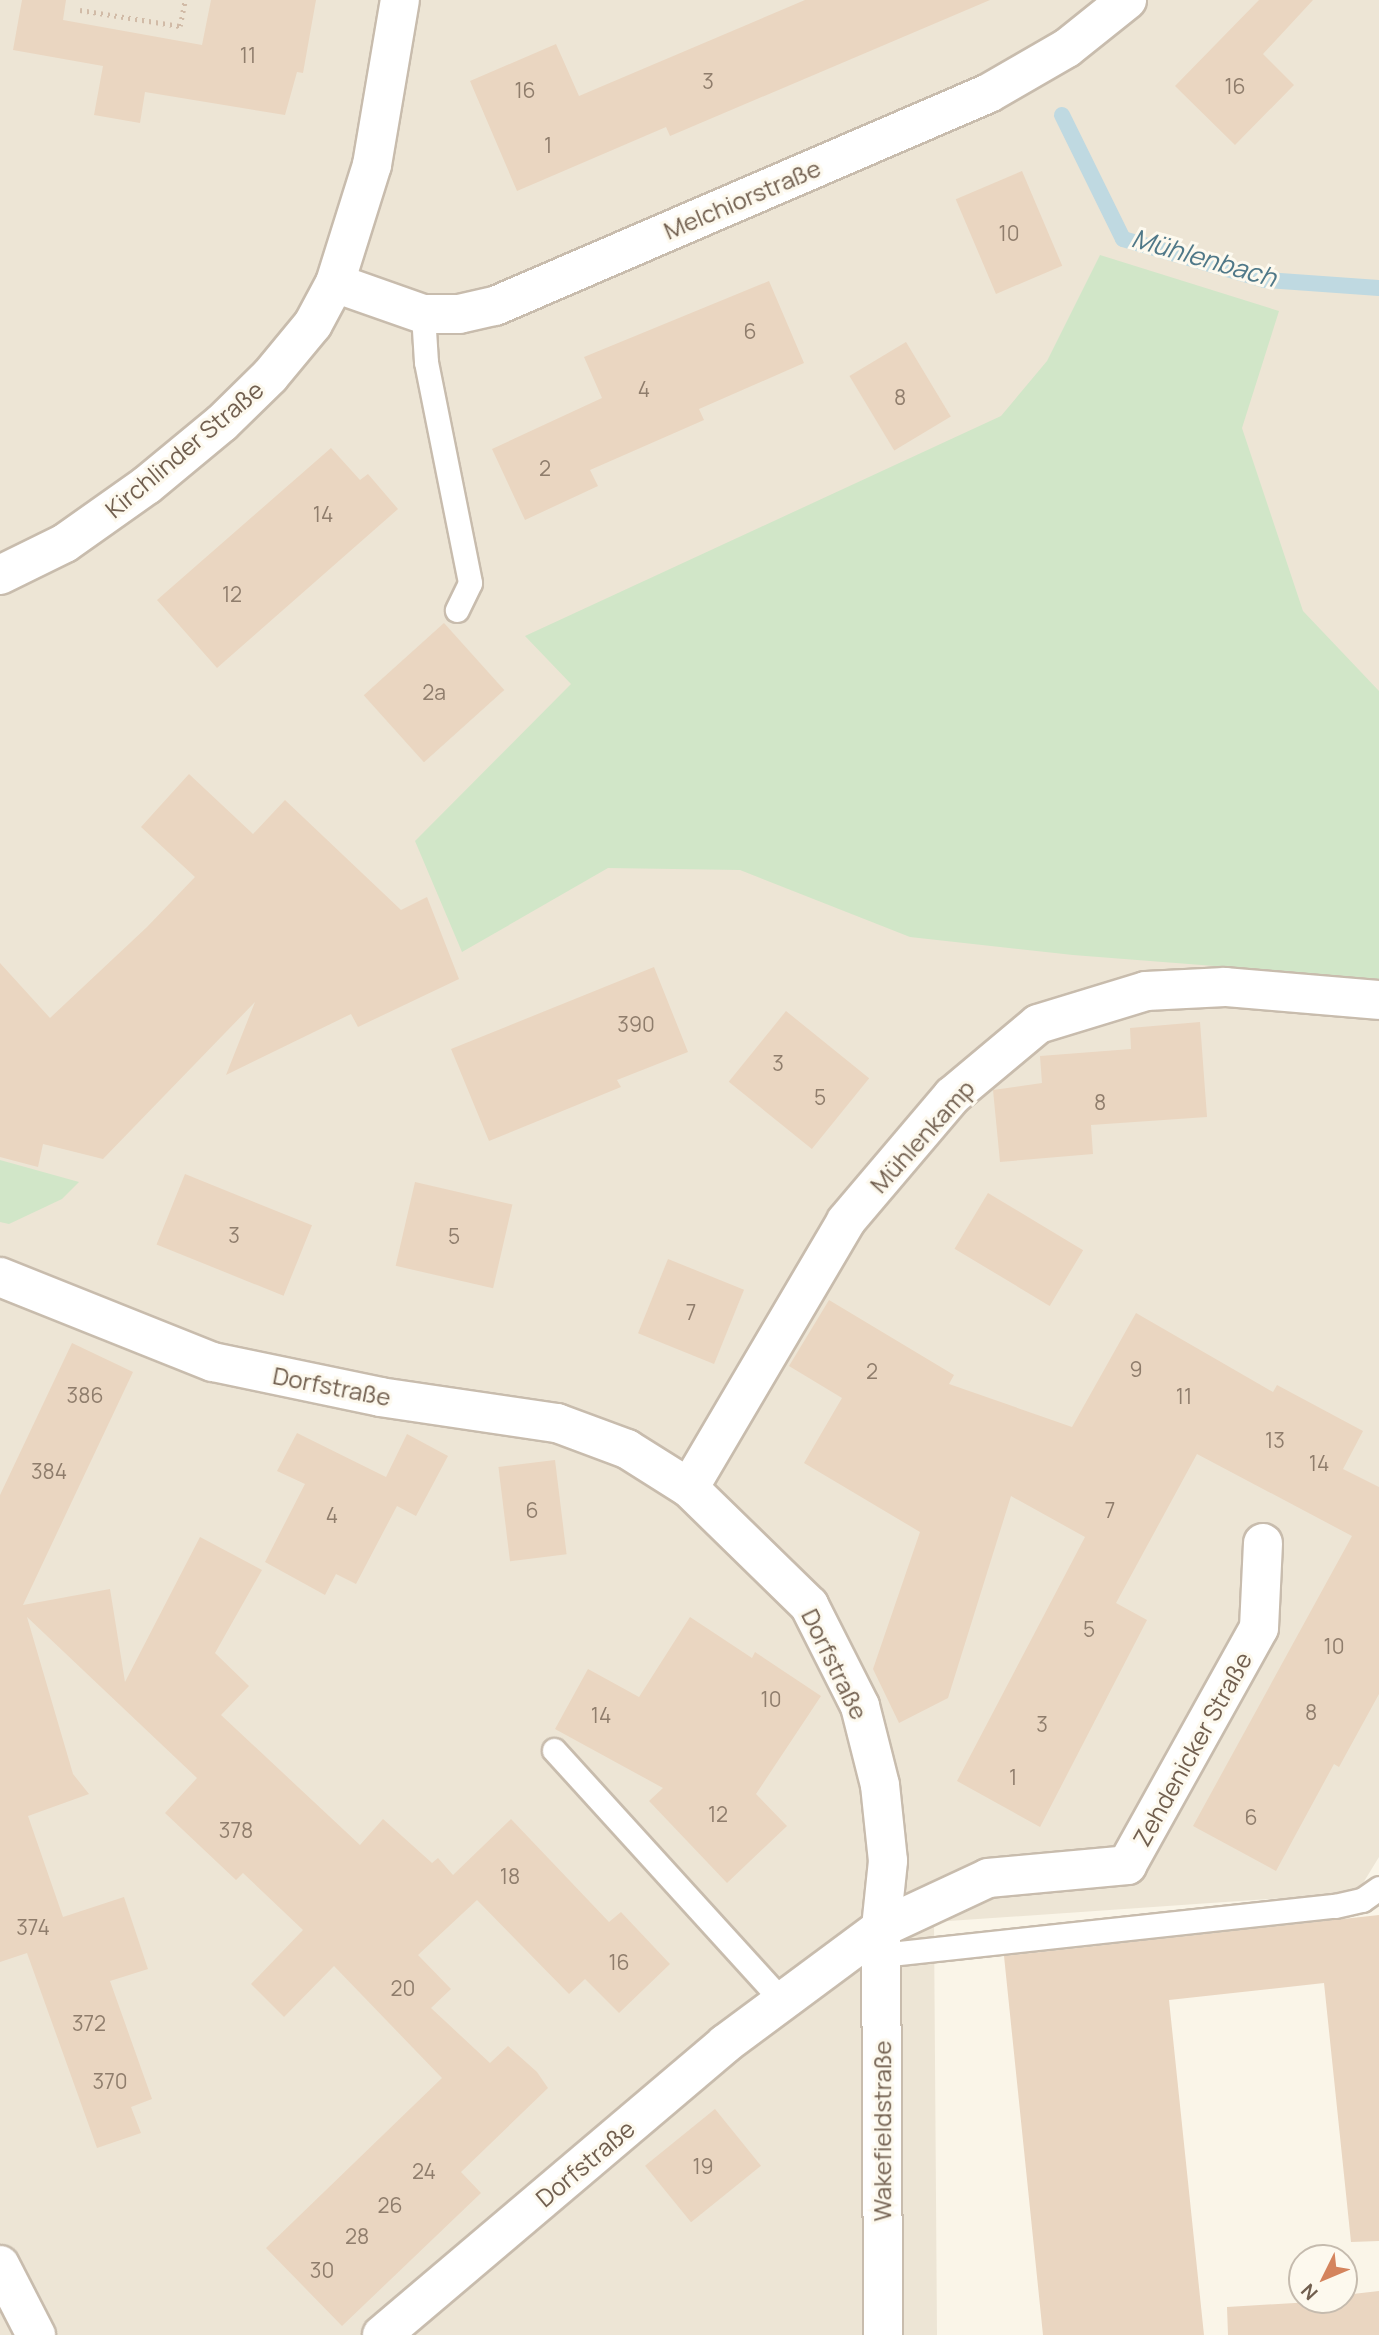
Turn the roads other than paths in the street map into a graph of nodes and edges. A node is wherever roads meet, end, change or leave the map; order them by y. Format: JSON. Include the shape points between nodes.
{"nodes":[{"id":1,"x":400,"y":0,"type":"edge"},
{"id":2,"x":1127,"y":0,"type":"edge"},
{"id":3,"x":335,"y":283,"type":"junction"},
{"id":4,"x":423,"y":314,"type":"junction"},
{"id":5,"x":0,"y":575,"type":"edge"},
{"id":6,"x":457,"y":610,"type":"dead end"},
{"id":7,"x":1379,"y":1000,"type":"edge"},
{"id":8,"x":0,"y":1277,"type":"edge"},
{"id":9,"x":690,"y":1489,"type":"junction"},
{"id":10,"x":1264,"y":1543,"type":"dead end"},
{"id":11,"x":554,"y":1750,"type":"dead end"},
{"id":12,"x":1379,"y":1888,"type":"edge"},
{"id":13,"x":881,"y":1941,"type":"junction"},
{"id":14,"x":782,"y":2001,"type":"junction"},
{"id":15,"x":0,"y":2265,"type":"edge"},
{"id":16,"x":36,"y":2335,"type":"edge"},
{"id":17,"x":382,"y":2335,"type":"edge"},
{"id":18,"x":883,"y":2335,"type":"edge"}],
"edges":[{"from":1,"to":3,"type":"street","name":"Kirchlinder Straße","via":[[372,165]]},
{"from":2,"to":4,"type":"street","name":"Melchiorstraße","via":[[1067,48],[989,93],[495,306],[459,314]]},
{"from":3,"to":4,"type":"street","name":"Melchiorstraße"},
{"from":3,"to":5,"type":"street","name":"Kirchlinder Straße","via":[[313,324],[270,376],[222,423],[65,543]]},
{"from":4,"to":6,"type":"lane","via":[[426,362],[470,583]]},
{"from":7,"to":9,"type":"street","name":"Mühlenkamp","via":[[1225,987],[1146,991],[1038,1024],[952,1096],[846,1221]]},
{"from":8,"to":9,"type":"street","name":"Dorfstraße","via":[[213,1362],[380,1397],[557,1423],[627,1449]]},
{"from":9,"to":13,"type":"street","name":"Dorfstraße","via":[[809,1605],[860,1706],[880,1785],[888,1861]]},
{"from":10,"to":13,"type":"street","name":"Zehdenicker Straße","via":[[1259,1628],[1127,1865],[988,1878]]},
{"from":11,"to":14,"type":"lane"},
{"from":12,"to":13,"type":"lane","via":[[1362,1899],[1335,1906]]},
{"from":13,"to":14,"type":"street","name":"Dorfstraße"},
{"from":13,"to":18,"type":"street","name":"Wakefieldstraße"},
{"from":14,"to":17,"type":"street","name":"Dorfstraße"},
{"from":15,"to":16,"type":"street"}]}
